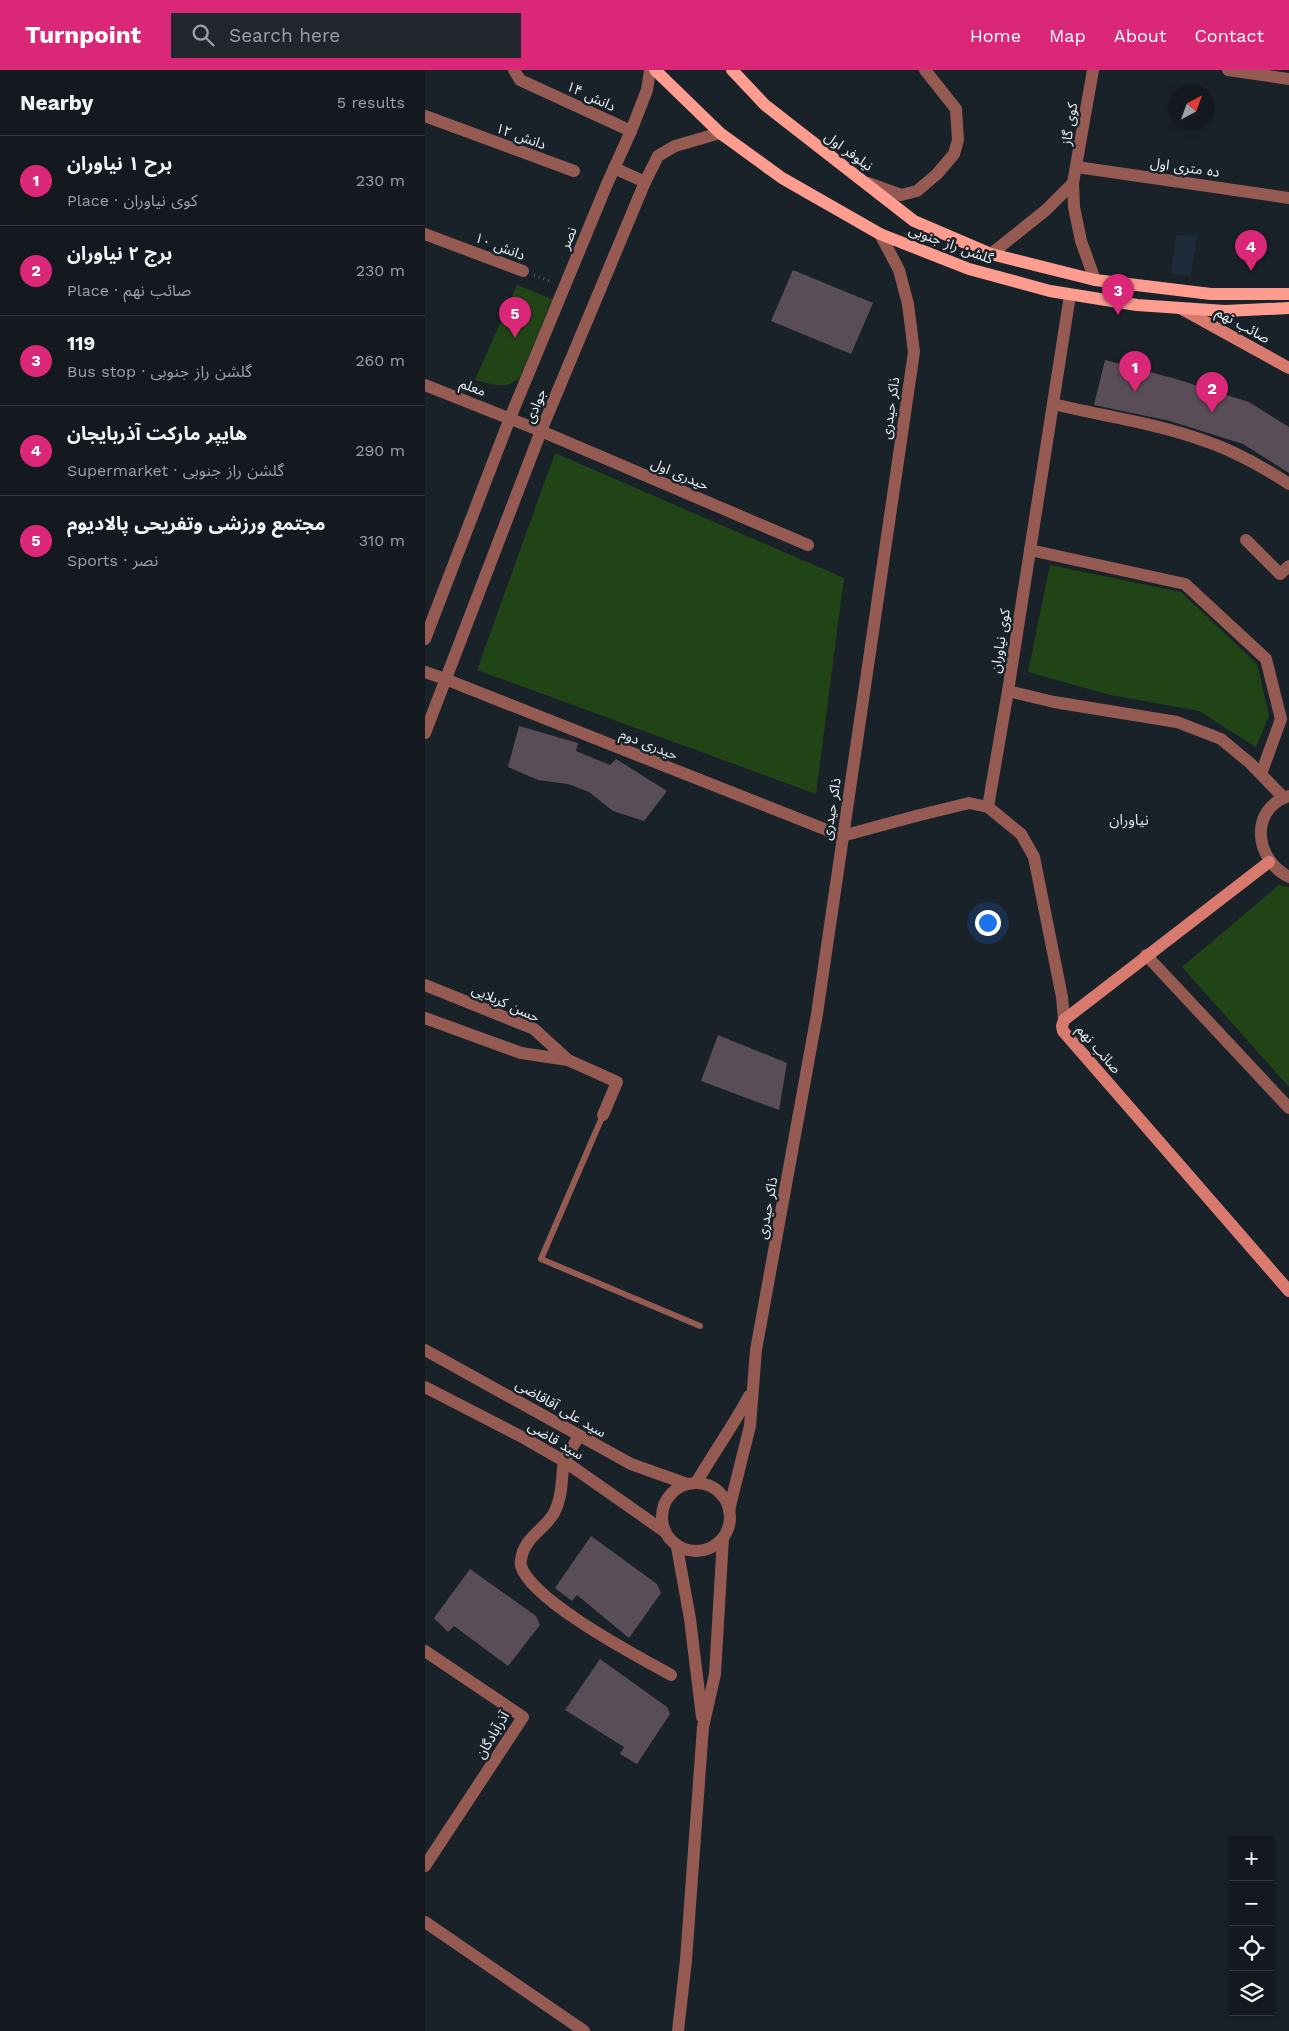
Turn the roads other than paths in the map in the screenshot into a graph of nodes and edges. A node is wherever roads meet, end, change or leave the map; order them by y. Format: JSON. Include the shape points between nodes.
{"nodes":[{"id":1,"x":514,"y":70,"type":"edge"},
{"id":2,"x":651,"y":70,"type":"edge"},
{"id":3,"x":655,"y":70,"type":"edge"},
{"id":4,"x":732,"y":70,"type":"edge"},
{"id":5,"x":925,"y":70,"type":"edge"},
{"id":6,"x":1093,"y":70,"type":"edge"},
{"id":7,"x":1228,"y":70,"type":"edge"},
{"id":8,"x":1289,"y":79,"type":"edge"},
{"id":9,"x":425,"y":116,"type":"edge"},
{"id":10,"x":631,"y":131,"type":"junction"},
{"id":11,"x":720,"y":133,"type":"junction"},
{"id":12,"x":1077,"y":167,"type":"junction"},
{"id":13,"x":614,"y":168,"type":"junction"},
{"id":14,"x":575,"y":171,"type":"dead end"},
{"id":15,"x":645,"y":182,"type":"junction"},
{"id":16,"x":864,"y":182,"type":"junction"},
{"id":17,"x":1073,"y":182,"type":"junction"},
{"id":18,"x":1289,"y":198,"type":"edge"},
{"id":19,"x":425,"y":234,"type":"edge"},
{"id":20,"x":880,"y":234,"type":"junction"},
{"id":21,"x":991,"y":254,"type":"junction"},
{"id":22,"x":523,"y":271,"type":"road end"},
{"id":23,"x":1095,"y":280,"type":"junction"},
{"id":24,"x":1289,"y":294,"type":"edge"},
{"id":25,"x":1070,"y":295,"type":"junction"},
{"id":26,"x":1289,"y":308,"type":"edge"},
{"id":27,"x":1182,"y":309,"type":"junction"},
{"id":28,"x":1289,"y":368,"type":"edge"},
{"id":29,"x":425,"y":385,"type":"edge"},
{"id":30,"x":1053,"y":404,"type":"junction"},
{"id":31,"x":510,"y":418,"type":"junction"},
{"id":32,"x":541,"y":431,"type":"junction"},
{"id":33,"x":1289,"y":484,"type":"edge"},
{"id":34,"x":1246,"y":540,"type":"dead end"},
{"id":35,"x":808,"y":545,"type":"dead end"},
{"id":36,"x":1030,"y":550,"type":"junction"},
{"id":37,"x":1289,"y":566,"type":"edge"},
{"id":38,"x":425,"y":639,"type":"edge"},
{"id":39,"x":425,"y":672,"type":"edge"},
{"id":40,"x":445,"y":680,"type":"junction"},
{"id":41,"x":1008,"y":691,"type":"junction"},
{"id":42,"x":425,"y":733,"type":"edge"},
{"id":43,"x":1261,"y":774,"type":"junction"},
{"id":44,"x":1286,"y":796,"type":"edge"},
{"id":45,"x":988,"y":807,"type":"junction"},
{"id":46,"x":842,"y":836,"type":"junction"},
{"id":47,"x":1269,"y":862,"type":"junction"},
{"id":48,"x":1289,"y":877,"type":"edge"},
{"id":49,"x":1147,"y":955,"type":"junction"},
{"id":50,"x":425,"y":986,"type":"edge"},
{"id":51,"x":425,"y":1018,"type":"edge"},
{"id":52,"x":1065,"y":1020,"type":"junction"},
{"id":53,"x":568,"y":1060,"type":"junction"},
{"id":54,"x":1289,"y":1108,"type":"edge"},
{"id":55,"x":603,"y":1116,"type":"joint"},
{"id":56,"x":1289,"y":1291,"type":"edge"},
{"id":57,"x":700,"y":1326,"type":"dead end"},
{"id":58,"x":425,"y":1350,"type":"edge"},
{"id":59,"x":425,"y":1387,"type":"edge"},
{"id":60,"x":752,"y":1391,"type":"junction"},
{"id":61,"x":579,"y":1436,"type":"junction"},
{"id":62,"x":564,"y":1461,"type":"junction"},
{"id":63,"x":691,"y":1484,"type":"junction"},
{"id":64,"x":729,"y":1510,"type":"junction"},
{"id":65,"x":664,"y":1531,"type":"junction"},
{"id":66,"x":723,"y":1538,"type":"junction"},
{"id":67,"x":677,"y":1547,"type":"junction"},
{"id":68,"x":425,"y":1651,"type":"edge"},
{"id":69,"x":671,"y":1675,"type":"dead end"},
{"id":70,"x":703,"y":1727,"type":"junction"},
{"id":71,"x":425,"y":1866,"type":"edge"},
{"id":72,"x":425,"y":1922,"type":"edge"},
{"id":73,"x":584,"y":2031,"type":"edge"},
{"id":74,"x":678,"y":2031,"type":"edge"}],
"edges":[{"from":1,"to":10,"type":"street","name":"دانش ۱۴","via":[[520,80]]},
{"from":2,"to":10,"type":"street","name":"نصر"},
{"from":3,"to":11,"type":"main road","name":"گلشن راز جنوبی"},
{"from":4,"to":16,"type":"main road","name":"نیلوفر اول","via":[[765,105]]},
{"from":5,"to":16,"type":"street","name":"نیلوفر اول","via":[[956,109],[958,140],[954,154],[917,191],[901,195]]},
{"from":6,"to":12,"type":"street","name":"کوی گاز"},
{"from":7,"to":8,"type":"street"},
{"from":9,"to":14,"type":"street","name":"دانش ۱۲"},
{"from":10,"to":13,"type":"street","name":"نصر"},
{"from":11,"to":15,"type":"street","name":"جوادی","via":[[675,146],[658,156]]},
{"from":11,"to":20,"type":"main road","name":"گلشن راز جنوبی","via":[[783,178]]},
{"from":12,"to":17,"type":"street","name":"کوی گاز"},
{"from":12,"to":18,"type":"street","name":"ده متری اول"},
{"from":13,"to":15,"type":"street"},
{"from":13,"to":31,"type":"street","name":"نصر"},
{"from":15,"to":32,"type":"street","name":"جوادی"},
{"from":16,"to":21,"type":"main road","name":"گلشن راز جنوبی","via":[[914,221]]},
{"from":17,"to":21,"type":"street","via":[[1046,210]]},
{"from":17,"to":23,"type":"street","via":[[1079,233]]},
{"from":19,"to":22,"type":"street","name":"دانش ۱۰"},
{"from":20,"to":25,"type":"main road","name":"گلشن راز جنوبی","via":[[969,269]]},
{"from":20,"to":46,"type":"street","name":"ذاکر حیدری","via":[[901,279],[908,304],[914,352]]},
{"from":21,"to":23,"type":"main road","name":"گلشن راز جنوبی"},
{"from":23,"to":24,"type":"main road","name":"گلشن راز جنوبی","via":[[1211,294]]},
{"from":25,"to":27,"type":"main road","name":"گلشن راز جنوبی"},
{"from":25,"to":30,"type":"street","name":"کوی نیاوران"},
{"from":26,"to":27,"type":"main road","name":"گلشن راز جنوبی"},
{"from":27,"to":28,"type":"main road","name":"صائب نهم"},
{"from":29,"to":31,"type":"street","name":"معلم"},
{"from":30,"to":33,"type":"street","via":[[1205,440],[1266,469]]},
{"from":30,"to":36,"type":"street","name":"کوی نیاوران"},
{"from":31,"to":32,"type":"street","name":"معلم"},
{"from":31,"to":38,"type":"street","name":"جوادی"},
{"from":32,"to":35,"type":"street","name":"حیدری اول"},
{"from":32,"to":40,"type":"street","name":"جوادی"},
{"from":34,"to":37,"type":"street","via":[[1280,574]]},
{"from":36,"to":41,"type":"street","name":"کوی نیاوران"},
{"from":36,"to":43,"type":"street","via":[[1185,584],[1266,659],[1281,719]]},
{"from":39,"to":40,"type":"street","name":"حیدری دوم"},
{"from":40,"to":42,"type":"street","name":"جوادی"},
{"from":40,"to":46,"type":"street","name":"حیدری دوم"},
{"from":41,"to":43,"type":"street","name":"کوی نیاوران","via":[[1054,702],[1177,722],[1221,739]]},
{"from":41,"to":45,"type":"street"},
{"from":43,"to":44,"type":"street","name":"کوی نیاوران"},
{"from":44,"to":47,"type":"street","via":[[1272,807],[1264,820],[1261,835]]},
{"from":45,"to":46,"type":"street","via":[[969,804]]},
{"from":45,"to":52,"type":"street","via":[[1021,834],[1034,857]]},
{"from":46,"to":60,"type":"street","name":"ذاکر حیدری","via":[[817,1014],[756,1350]]},
{"from":47,"to":48,"type":"street"},
{"from":47,"to":49,"type":"main road","name":"صائب نهم"},
{"from":49,"to":52,"type":"main road","name":"صائب نهم"},
{"from":49,"to":54,"type":"street"},
{"from":50,"to":53,"type":"street","name":"حسن کربلایی","via":[[534,1029]]},
{"from":51,"to":53,"type":"street","via":[[521,1053]]},
{"from":52,"to":56,"type":"main road","name":"صائب نهم","via":[[1063,1031]]},
{"from":53,"to":55,"type":"street","via":[[617,1082]]},
{"from":55,"to":57,"type":"lane","via":[[541,1259]]},
{"from":58,"to":61,"type":"street","name":"سید علی آقاقاضی"},
{"from":59,"to":62,"type":"street","name":"سید قاضی"},
{"from":60,"to":63,"type":"street","via":[[735,1423]]},
{"from":60,"to":64,"type":"street","name":"ذاکر حیدری","via":[[750,1426]]},
{"from":61,"to":62,"type":"street"},
{"from":61,"to":63,"type":"street","name":"سید علی آقاقاضی","via":[[631,1464]]},
{"from":62,"to":65,"type":"street","name":"سید قاضی"},
{"from":62,"to":69,"type":"street","via":[[561,1493],[553,1514],[522,1553],[520,1564],[526,1576],[559,1607],[589,1628]]},
{"from":63,"to":64,"type":"street","via":[[714,1488]]},
{"from":63,"to":65,"type":"street","via":[[671,1493],[665,1502],[661,1521]]},
{"from":64,"to":66,"type":"street","via":[[728,1529]]},
{"from":65,"to":67,"type":"street"},
{"from":66,"to":67,"type":"street","via":[[707,1550],[697,1552]]},
{"from":66,"to":70,"type":"street","via":[[715,1674]]},
{"from":67,"to":70,"type":"street","via":[[690,1619]]},
{"from":68,"to":71,"type":"street","name":"آذرآبادگان","via":[[523,1717]]},
{"from":70,"to":74,"type":"street"},
{"from":72,"to":73,"type":"street"}]}
